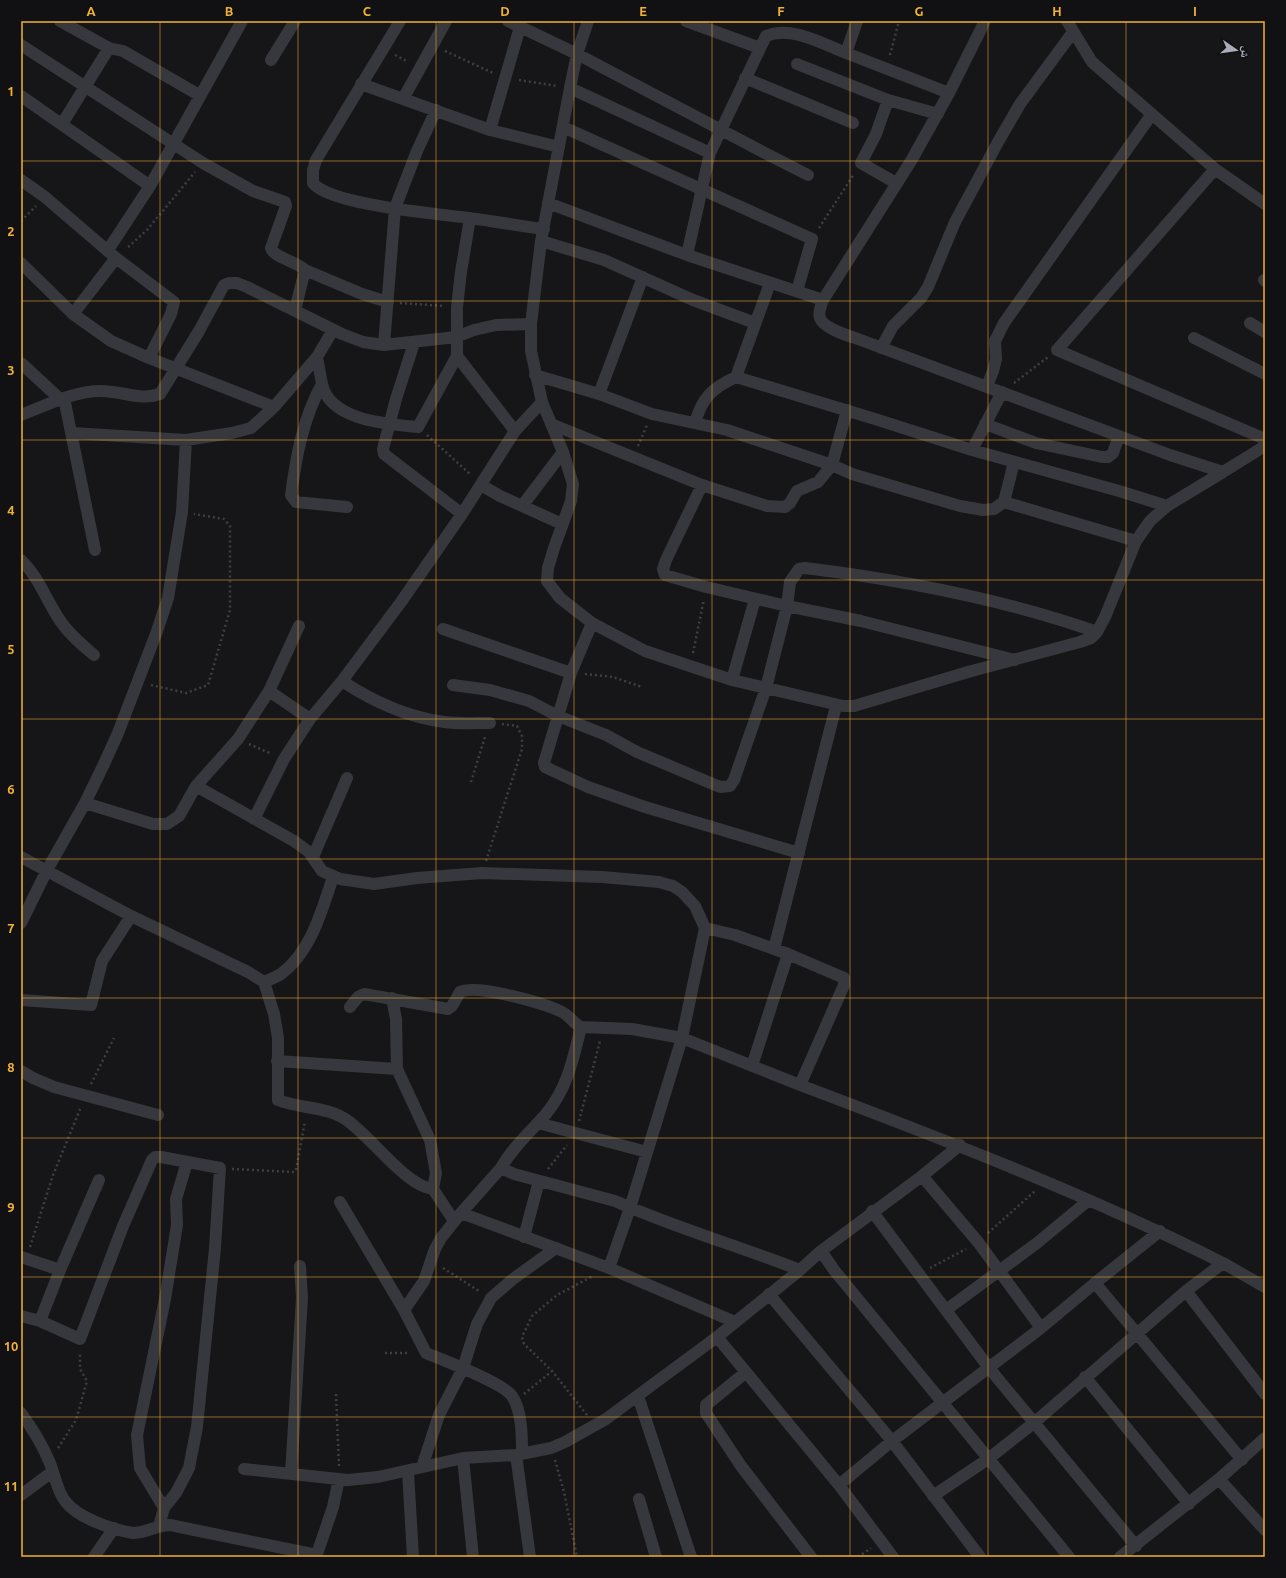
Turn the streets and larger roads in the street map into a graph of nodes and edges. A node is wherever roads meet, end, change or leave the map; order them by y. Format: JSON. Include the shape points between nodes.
{"nodes":[{"id":1,"x":60,"y":21,"type":"edge"},
{"id":2,"x":242,"y":21,"type":"edge"},
{"id":3,"x":295,"y":21,"type":"edge"},
{"id":4,"x":400,"y":21,"type":"edge"},
{"id":5,"x":446,"y":21,"type":"edge"},
{"id":6,"x":508,"y":21,"type":"edge"},
{"id":7,"x":686,"y":21,"type":"edge"},
{"id":8,"x":857,"y":21,"type":"edge"},
{"id":9,"x":984,"y":21,"type":"edge"},
{"id":10,"x":587,"y":22,"type":"edge"},
{"id":11,"x":1070,"y":26,"type":"edge"},
{"id":12,"x":520,"y":27,"type":"junction"},
{"id":13,"x":21,"y":44,"type":"edge"},
{"id":14,"x":109,"y":48,"type":"junction"},
{"id":15,"x":760,"y":48,"type":"junction"},
{"id":16,"x":846,"y":53,"type":"junction"},
{"id":17,"x":577,"y":54,"type":"junction"},
{"id":18,"x":271,"y":60,"type":"dead end"},
{"id":19,"x":797,"y":64,"type":"dead end"},
{"id":20,"x":745,"y":78,"type":"junction"},
{"id":21,"x":361,"y":84,"type":"junction"},
{"id":22,"x":86,"y":87,"type":"junction"},
{"id":23,"x":570,"y":88,"type":"junction"},
{"id":24,"x":949,"y":94,"type":"junction"},
{"id":25,"x":199,"y":95,"type":"junction"},
{"id":26,"x":403,"y":99,"type":"junction"},
{"id":27,"x":23,"y":100,"type":"edge"},
{"id":28,"x":888,"y":100,"type":"junction"},
{"id":29,"x":436,"y":110,"type":"junction"},
{"id":30,"x":938,"y":114,"type":"junction"},
{"id":31,"x":1152,"y":114,"type":"junction"},
{"id":32,"x":852,"y":123,"type":"dead end"},
{"id":33,"x":62,"y":124,"type":"junction"},
{"id":34,"x":563,"y":127,"type":"junction"},
{"id":35,"x":720,"y":129,"type":"junction"},
{"id":36,"x":490,"y":130,"type":"junction"},
{"id":37,"x":173,"y":144,"type":"junction"},
{"id":38,"x":559,"y":147,"type":"junction"},
{"id":39,"x":710,"y":153,"type":"junction"},
{"id":40,"x":1215,"y":169,"type":"junction"},
{"id":41,"x":808,"y":174,"type":"dead end"},
{"id":42,"x":21,"y":180,"type":"edge"},
{"id":43,"x":896,"y":183,"type":"junction"},
{"id":44,"x":150,"y":186,"type":"junction"},
{"id":45,"x":701,"y":189,"type":"junction"},
{"id":46,"x":548,"y":203,"type":"junction"},
{"id":47,"x":1265,"y":204,"type":"edge"},
{"id":48,"x":395,"y":208,"type":"junction"},
{"id":49,"x":470,"y":218,"type":"junction"},
{"id":50,"x":542,"y":235,"type":"junction"},
{"id":51,"x":112,"y":254,"type":"junction"},
{"id":52,"x":687,"y":255,"type":"junction"},
{"id":53,"x":21,"y":262,"type":"edge"},
{"id":54,"x":305,"y":270,"type":"junction"},
{"id":55,"x":643,"y":277,"type":"junction"},
{"id":56,"x":770,"y":283,"type":"junction"},
{"id":57,"x":797,"y":291,"type":"junction"},
{"id":58,"x":823,"y":300,"type":"junction"},
{"id":59,"x":388,"y":302,"type":"junction"},
{"id":60,"x":295,"y":310,"type":"junction"},
{"id":61,"x":73,"y":314,"type":"junction"},
{"id":62,"x":755,"y":323,"type":"junction"},
{"id":63,"x":1250,"y":323,"type":"dead end"},
{"id":64,"x":531,"y":324,"type":"junction"},
{"id":65,"x":333,"y":330,"type":"junction"},
{"id":66,"x":1265,"y":332,"type":"edge"},
{"id":67,"x":456,"y":337,"type":"junction"},
{"id":68,"x":1194,"y":338,"type":"dead end"},
{"id":69,"x":414,"y":343,"type":"junction"},
{"id":70,"x":384,"y":345,"type":"junction"},
{"id":71,"x":881,"y":348,"type":"junction"},
{"id":72,"x":457,"y":356,"type":"junction"},
{"id":73,"x":317,"y":357,"type":"junction"},
{"id":74,"x":149,"y":358,"type":"junction"},
{"id":75,"x":21,"y":363,"type":"edge"},
{"id":76,"x":176,"y":369,"type":"junction"},
{"id":77,"x":1265,"y":374,"type":"edge"},
{"id":78,"x":535,"y":375,"type":"junction"},
{"id":79,"x":736,"y":377,"type":"junction"},
{"id":80,"x":322,"y":384,"type":"junction"},
{"id":81,"x":987,"y":386,"type":"junction"},
{"id":82,"x":1002,"y":392,"type":"junction"},
{"id":83,"x":599,"y":394,"type":"junction"},
{"id":84,"x":62,"y":399,"type":"junction"},
{"id":85,"x":542,"y":402,"type":"junction"},
{"id":86,"x":274,"y":407,"type":"junction"},
{"id":87,"x":847,"y":410,"type":"junction"},
{"id":88,"x":21,"y":415,"type":"edge"},
{"id":89,"x":695,"y":423,"type":"junction"},
{"id":90,"x":389,"y":424,"type":"junction"},
{"id":91,"x":551,"y":424,"type":"junction"},
{"id":92,"x":985,"y":424,"type":"junction"},
{"id":93,"x":514,"y":431,"type":"junction"},
{"id":94,"x":72,"y":433,"type":"junction"},
{"id":95,"x":1119,"y":436,"type":"junction"},
{"id":96,"x":1265,"y":439,"type":"edge"},
{"id":97,"x":186,"y":440,"type":"junction"},
{"id":98,"x":1265,"y":446,"type":"edge"},
{"id":99,"x":972,"y":450,"type":"junction"},
{"id":100,"x":563,"y":452,"type":"junction"},
{"id":101,"x":1014,"y":462,"type":"junction"},
{"id":102,"x":832,"y":465,"type":"junction"},
{"id":103,"x":1223,"y":472,"type":"junction"},
{"id":104,"x":481,"y":485,"type":"junction"},
{"id":105,"x":702,"y":485,"type":"junction"},
{"id":106,"x":1004,"y":502,"type":"junction"},
{"id":107,"x":522,"y":506,"type":"junction"},
{"id":108,"x":1167,"y":506,"type":"junction"},
{"id":109,"x":347,"y":508,"type":"dead end"},
{"id":110,"x":462,"y":514,"type":"junction"},
{"id":111,"x":562,"y":524,"type":"junction"},
{"id":112,"x":1136,"y":541,"type":"junction"},
{"id":113,"x":96,"y":550,"type":"dead end"},
{"id":114,"x":21,"y":560,"type":"edge"},
{"id":115,"x":754,"y":599,"type":"junction"},
{"id":116,"x":787,"y":606,"type":"junction"},
{"id":117,"x":592,"y":623,"type":"junction"},
{"id":118,"x":299,"y":626,"type":"dead end"},
{"id":119,"x":443,"y":629,"type":"dead end"},
{"id":120,"x":1097,"y":632,"type":"junction"},
{"id":121,"x":94,"y":655,"type":"dead end"},
{"id":122,"x":1015,"y":660,"type":"junction"},
{"id":123,"x":571,"y":673,"type":"junction"},
{"id":124,"x":732,"y":680,"type":"junction"},
{"id":125,"x":342,"y":681,"type":"junction"},
{"id":126,"x":453,"y":685,"type":"dead end"},
{"id":127,"x":766,"y":688,"type":"junction"},
{"id":128,"x":269,"y":691,"type":"junction"},
{"id":129,"x":836,"y":706,"type":"junction"},
{"id":130,"x":558,"y":716,"type":"junction"},
{"id":131,"x":310,"y":719,"type":"junction"},
{"id":132,"x":490,"y":723,"type":"road end"},
{"id":133,"x":347,"y":778,"type":"dead end"},
{"id":134,"x":196,"y":786,"type":"junction"},
{"id":135,"x":86,"y":802,"type":"junction"},
{"id":136,"x":254,"y":819,"type":"junction"},
{"id":137,"x":799,"y":853,"type":"junction"},
{"id":138,"x":21,"y":857,"type":"edge"},
{"id":139,"x":313,"y":857,"type":"junction"},
{"id":140,"x":47,"y":870,"type":"junction"},
{"id":141,"x":333,"y":877,"type":"junction"},
{"id":142,"x":131,"y":916,"type":"junction"},
{"id":143,"x":21,"y":923,"type":"edge"},
{"id":144,"x":705,"y":928,"type":"junction"},
{"id":145,"x":774,"y":949,"type":"junction"},
{"id":146,"x":788,"y":954,"type":"junction"},
{"id":147,"x":264,"y":982,"type":"junction"},
{"id":148,"x":392,"y":998,"type":"junction"},
{"id":149,"x":21,"y":1000,"type":"edge"},
{"id":150,"x":350,"y":1007,"type":"dead end"},
{"id":151,"x":581,"y":1027,"type":"junction"},
{"id":152,"x":682,"y":1038,"type":"junction"},
{"id":153,"x":278,"y":1061,"type":"junction"},
{"id":154,"x":752,"y":1066,"type":"junction"},
{"id":155,"x":398,"y":1069,"type":"junction"},
{"id":156,"x":21,"y":1071,"type":"edge"},
{"id":157,"x":800,"y":1085,"type":"junction"},
{"id":158,"x":158,"y":1115,"type":"dead end"},
{"id":159,"x":538,"y":1123,"type":"junction"},
{"id":160,"x":960,"y":1145,"type":"junction"},
{"id":161,"x":647,"y":1152,"type":"junction"},
{"id":162,"x":188,"y":1162,"type":"junction"},
{"id":163,"x":501,"y":1168,"type":"junction"},
{"id":164,"x":922,"y":1176,"type":"junction"},
{"id":165,"x":99,"y":1180,"type":"dead end"},
{"id":166,"x":540,"y":1181,"type":"junction"},
{"id":167,"x":434,"y":1189,"type":"junction"},
{"id":168,"x":1089,"y":1200,"type":"junction"},
{"id":169,"x":340,"y":1202,"type":"dead end"},
{"id":170,"x":630,"y":1208,"type":"junction"},
{"id":171,"x":872,"y":1212,"type":"junction"},
{"id":172,"x":457,"y":1217,"type":"junction"},
{"id":173,"x":1160,"y":1231,"type":"junction"},
{"id":174,"x":524,"y":1237,"type":"junction"},
{"id":175,"x":556,"y":1248,"type":"junction"},
{"id":176,"x":821,"y":1251,"type":"junction"},
{"id":177,"x":24,"y":1258,"type":"edge"},
{"id":178,"x":1223,"y":1262,"type":"junction"},
{"id":179,"x":300,"y":1266,"type":"dead end"},
{"id":180,"x":609,"y":1268,"type":"junction"},
{"id":181,"x":60,"y":1270,"type":"junction"},
{"id":182,"x":800,"y":1270,"type":"junction"},
{"id":183,"x":999,"y":1271,"type":"junction"},
{"id":184,"x":1095,"y":1283,"type":"junction"},
{"id":185,"x":1265,"y":1287,"type":"edge"},
{"id":186,"x":1186,"y":1291,"type":"junction"},
{"id":187,"x":769,"y":1294,"type":"junction"},
{"id":188,"x":404,"y":1310,"type":"junction"},
{"id":189,"x":946,"y":1310,"type":"junction"},
{"id":190,"x":21,"y":1316,"type":"edge"},
{"id":191,"x":40,"y":1321,"type":"junction"},
{"id":192,"x":735,"y":1322,"type":"junction"},
{"id":193,"x":1041,"y":1328,"type":"junction"},
{"id":194,"x":1136,"y":1335,"type":"junction"},
{"id":195,"x":717,"y":1338,"type":"junction"},
{"id":196,"x":463,"y":1368,"type":"junction"},
{"id":197,"x":989,"y":1368,"type":"junction"},
{"id":198,"x":745,"y":1373,"type":"junction"},
{"id":199,"x":1085,"y":1378,"type":"junction"},
{"id":200,"x":1265,"y":1394,"type":"edge"},
{"id":201,"x":638,"y":1396,"type":"junction"},
{"id":202,"x":944,"y":1403,"type":"junction"},
{"id":203,"x":21,"y":1413,"type":"edge"},
{"id":204,"x":1034,"y":1422,"type":"junction"},
{"id":205,"x":1265,"y":1438,"type":"edge"},
{"id":206,"x":892,"y":1441,"type":"junction"},
{"id":207,"x":519,"y":1454,"type":"junction"},
{"id":208,"x":463,"y":1458,"type":"junction"},
{"id":209,"x":988,"y":1459,"type":"junction"},
{"id":210,"x":1242,"y":1460,"type":"junction"},
{"id":211,"x":51,"y":1467,"type":"junction"},
{"id":212,"x":422,"y":1467,"type":"junction"},
{"id":213,"x":244,"y":1469,"type":"dead end"},
{"id":214,"x":408,"y":1472,"type":"junction"},
{"id":215,"x":291,"y":1473,"type":"junction"},
{"id":216,"x":339,"y":1479,"type":"junction"},
{"id":217,"x":1219,"y":1480,"type":"junction"},
{"id":218,"x":839,"y":1485,"type":"junction"},
{"id":219,"x":21,"y":1495,"type":"edge"},
{"id":220,"x":933,"y":1496,"type":"junction"},
{"id":221,"x":639,"y":1499,"type":"dead end"},
{"id":222,"x":1189,"y":1504,"type":"junction"},
{"id":223,"x":164,"y":1508,"type":"junction"},
{"id":224,"x":159,"y":1526,"type":"junction"},
{"id":225,"x":114,"y":1528,"type":"junction"},
{"id":226,"x":1265,"y":1530,"type":"edge"},
{"id":227,"x":1136,"y":1546,"type":"junction"},
{"id":228,"x":316,"y":1556,"type":"edge"},
{"id":229,"x":94,"y":1557,"type":"edge"},
{"id":230,"x":413,"y":1557,"type":"edge"},
{"id":231,"x":473,"y":1557,"type":"edge"},
{"id":232,"x":530,"y":1557,"type":"edge"},
{"id":233,"x":656,"y":1557,"type":"edge"},
{"id":234,"x":691,"y":1557,"type":"edge"},
{"id":235,"x":811,"y":1557,"type":"edge"},
{"id":236,"x":893,"y":1557,"type":"edge"},
{"id":237,"x":980,"y":1557,"type":"edge"},
{"id":238,"x":1069,"y":1557,"type":"edge"},
{"id":239,"x":1120,"y":1557,"type":"edge"}],
"edges":[{"from":1,"to":14,"type":"street"},
{"from":2,"to":25,"type":"street"},
{"from":3,"to":18,"type":"street"},
{"from":4,"to":21,"type":"street"},
{"from":5,"to":26,"type":"street","via":[[431,44]]},
{"from":6,"to":12,"type":"street"},
{"from":7,"to":15,"type":"street"},
{"from":8,"to":16,"type":"street"},
{"from":9,"to":24,"type":"street"},
{"from":10,"to":17,"type":"street"},
{"from":11,"to":31,"type":"street","via":[[1092,62]]},
{"from":11,"to":71,"type":"street","via":[[998,142],[955,222],[928,287],[921,298],[893,326]]},
{"from":12,"to":17,"type":"street"},
{"from":12,"to":36,"type":"street"},
{"from":13,"to":22,"type":"street"},
{"from":14,"to":22,"type":"street"},
{"from":14,"to":25,"type":"street","via":[[123,51]]},
{"from":15,"to":16,"type":"street","via":[[766,36],[786,33],[800,35]]},
{"from":15,"to":20,"type":"street"},
{"from":16,"to":24,"type":"street"},
{"from":17,"to":23,"type":"street"},
{"from":17,"to":35,"type":"street"},
{"from":19,"to":28,"type":"street"},
{"from":20,"to":32,"type":"street"},
{"from":20,"to":35,"type":"street"},
{"from":21,"to":26,"type":"street"},
{"from":21,"to":48,"type":"street","via":[[316,160],[313,183],[322,190],[346,198]]},
{"from":22,"to":33,"type":"street"},
{"from":22,"to":37,"type":"street"},
{"from":23,"to":34,"type":"street"},
{"from":23,"to":39,"type":"street"},
{"from":24,"to":30,"type":"street"},
{"from":25,"to":37,"type":"street"},
{"from":26,"to":29,"type":"street"},
{"from":27,"to":33,"type":"street"},
{"from":28,"to":30,"type":"street"},
{"from":28,"to":43,"type":"street","via":[[876,134],[861,163]]},
{"from":29,"to":36,"type":"street"},
{"from":29,"to":48,"type":"street"},
{"from":30,"to":43,"type":"street"},
{"from":31,"to":40,"type":"street"},
{"from":31,"to":81,"type":"street","via":[[1004,323],[995,341],[996,360]]},
{"from":33,"to":44,"type":"street"},
{"from":34,"to":38,"type":"street"},
{"from":34,"to":45,"type":"street"},
{"from":35,"to":39,"type":"street"},
{"from":35,"to":41,"type":"street"},
{"from":36,"to":38,"type":"street"},
{"from":37,"to":44,"type":"street"},
{"from":37,"to":54,"type":"street","via":[[254,191],[286,202],[271,250]]},
{"from":38,"to":46,"type":"street"},
{"from":39,"to":45,"type":"street"},
{"from":40,"to":47,"type":"street"},
{"from":40,"to":96,"type":"street","via":[[1057,350]]},
{"from":42,"to":51,"type":"street"},
{"from":43,"to":58,"type":"street"},
{"from":44,"to":51,"type":"street"},
{"from":45,"to":52,"type":"street"},
{"from":45,"to":57,"type":"street","via":[[812,239]]},
{"from":46,"to":50,"type":"street"},
{"from":46,"to":52,"type":"street"},
{"from":48,"to":49,"type":"street"},
{"from":48,"to":59,"type":"street"},
{"from":49,"to":50,"type":"street"},
{"from":49,"to":67,"type":"street","via":[[461,272]]},
{"from":50,"to":55,"type":"street"},
{"from":50,"to":64,"type":"street"},
{"from":51,"to":61,"type":"street"},
{"from":51,"to":74,"type":"street","via":[[174,302],[174,309]]},
{"from":52,"to":56,"type":"street"},
{"from":53,"to":61,"type":"street"},
{"from":54,"to":59,"type":"street"},
{"from":54,"to":60,"type":"street"},
{"from":55,"to":62,"type":"street","via":[[693,300]]},
{"from":55,"to":83,"type":"street"},
{"from":56,"to":57,"type":"street"},
{"from":56,"to":62,"type":"street"},
{"from":57,"to":58,"type":"street"},
{"from":58,"to":71,"type":"street","via":[[819,313],[824,324]]},
{"from":59,"to":70,"type":"street"},
{"from":60,"to":65,"type":"street"},
{"from":60,"to":76,"type":"street","via":[[242,285],[229,283],[219,294]]},
{"from":61,"to":74,"type":"street","via":[[111,341]]},
{"from":62,"to":79,"type":"street"},
{"from":63,"to":66,"type":"street"},
{"from":64,"to":67,"type":"street","via":[[496,325]]},
{"from":64,"to":78,"type":"street","via":[[531,350]]},
{"from":65,"to":70,"type":"street","via":[[363,342]]},
{"from":65,"to":73,"type":"street"},
{"from":67,"to":69,"type":"street"},
{"from":67,"to":72,"type":"street"},
{"from":68,"to":77,"type":"street"},
{"from":69,"to":70,"type":"street"},
{"from":69,"to":90,"type":"street"},
{"from":71,"to":81,"type":"street"},
{"from":72,"to":90,"type":"street","via":[[418,427]]},
{"from":72,"to":93,"type":"street"},
{"from":73,"to":80,"type":"street"},
{"from":73,"to":86,"type":"street"},
{"from":74,"to":76,"type":"street"},
{"from":75,"to":84,"type":"street"},
{"from":76,"to":84,"type":"street","via":[[162,392],[156,396],[141,397],[103,391],[86,392]]},
{"from":76,"to":86,"type":"street"},
{"from":78,"to":83,"type":"street"},
{"from":78,"to":85,"type":"street"},
{"from":79,"to":87,"type":"street"},
{"from":79,"to":89,"type":"street","via":[[707,396],[702,402]]},
{"from":80,"to":90,"type":"street","via":[[326,397],[336,406],[361,419]]},
{"from":80,"to":109,"type":"street","via":[[309,414],[298,451],[291,495],[296,502]]},
{"from":81,"to":82,"type":"street"},
{"from":82,"to":92,"type":"street"},
{"from":82,"to":95,"type":"street"},
{"from":83,"to":89,"type":"street","via":[[652,414]]},
{"from":84,"to":88,"type":"street"},
{"from":84,"to":94,"type":"street"},
{"from":85,"to":91,"type":"street"},
{"from":85,"to":93,"type":"street"},
{"from":86,"to":97,"type":"street","via":[[251,428]]},
{"from":87,"to":99,"type":"street"},
{"from":87,"to":102,"type":"street"},
{"from":89,"to":102,"type":"street","via":[[727,430]]},
{"from":90,"to":110,"type":"street","via":[[384,455]]},
{"from":91,"to":100,"type":"street"},
{"from":91,"to":105,"type":"street"},
{"from":92,"to":95,"type":"street","via":[[1036,444],[1102,457],[1108,457],[1113,453]]},
{"from":92,"to":99,"type":"street"},
{"from":93,"to":104,"type":"street"},
{"from":94,"to":97,"type":"street"},
{"from":94,"to":113,"type":"street"},
{"from":95,"to":103,"type":"street"},
{"from":97,"to":135,"type":"street","via":[[182,512],[168,598],[118,733]]},
{"from":98,"to":103,"type":"street"},
{"from":99,"to":101,"type":"street"},
{"from":100,"to":107,"type":"street"},
{"from":100,"to":111,"type":"street","via":[[571,475],[573,492]]},
{"from":101,"to":106,"type":"street"},
{"from":101,"to":108,"type":"street"},
{"from":102,"to":105,"type":"street","via":[[818,482],[797,491],[785,507],[767,506]]},
{"from":102,"to":106,"type":"street","via":[[852,474],[960,506],[988,509]]},
{"from":103,"to":108,"type":"street"},
{"from":104,"to":107,"type":"street"},
{"from":104,"to":110,"type":"street"},
{"from":105,"to":115,"type":"street","via":[[663,568],[668,576]]},
{"from":106,"to":112,"type":"street"},
{"from":107,"to":111,"type":"street"},
{"from":108,"to":112,"type":"street","via":[[1150,521]]},
{"from":110,"to":125,"type":"street"},
{"from":111,"to":117,"type":"street","via":[[548,568],[547,581],[560,598]]},
{"from":112,"to":120,"type":"street"},
{"from":114,"to":121,"type":"street","via":[[43,590],[61,622],[74,638]]},
{"from":115,"to":116,"type":"street"},
{"from":115,"to":124,"type":"street"},
{"from":116,"to":120,"type":"street","via":[[790,582],[799,570],[805,568],[910,583],[1038,613]]},
{"from":116,"to":122,"type":"street","via":[[861,621]]},
{"from":116,"to":127,"type":"street"},
{"from":117,"to":123,"type":"street"},
{"from":117,"to":124,"type":"street","via":[[645,650]]},
{"from":118,"to":128,"type":"street"},
{"from":119,"to":123,"type":"street"},
{"from":120,"to":122,"type":"street","via":[[1086,640]]},
{"from":122,"to":129,"type":"street","via":[[854,706]]},
{"from":123,"to":130,"type":"street"},
{"from":124,"to":127,"type":"street"},
{"from":125,"to":131,"type":"street"},
{"from":125,"to":132,"type":"street","via":[[382,704],[435,720]]},
{"from":126,"to":130,"type":"street","via":[[515,696]]},
{"from":127,"to":129,"type":"street"},
{"from":127,"to":130,"type":"street","via":[[734,780],[725,788]]},
{"from":128,"to":131,"type":"street"},
{"from":128,"to":134,"type":"street","via":[[238,739]]},
{"from":129,"to":137,"type":"street"},
{"from":130,"to":137,"type":"street","via":[[544,763],[547,768],[588,787],[645,807]]},
{"from":131,"to":136,"type":"street","via":[[284,759]]},
{"from":133,"to":139,"type":"street"},
{"from":134,"to":135,"type":"street","via":[[179,816],[162,825]]},
{"from":134,"to":136,"type":"street"},
{"from":135,"to":140,"type":"street"},
{"from":136,"to":139,"type":"street","via":[[299,844]]},
{"from":137,"to":145,"type":"street"},
{"from":138,"to":140,"type":"street"},
{"from":139,"to":141,"type":"street","via":[[322,871]]},
{"from":140,"to":142,"type":"street"},
{"from":140,"to":143,"type":"street"},
{"from":141,"to":144,"type":"street","via":[[374,884],[482,873],[602,877],[659,882],[682,892],[695,906]]},
{"from":141,"to":147,"type":"street","via":[[312,934],[300,954],[280,974]]},
{"from":142,"to":147,"type":"street"},
{"from":142,"to":149,"type":"street","via":[[102,961],[91,1005]]},
{"from":144,"to":145,"type":"street","via":[[735,935]]},
{"from":144,"to":152,"type":"street"},
{"from":145,"to":146,"type":"street"},
{"from":146,"to":154,"type":"street"},
{"from":146,"to":157,"type":"street","via":[[832,972],[846,981]]},
{"from":147,"to":153,"type":"street","via":[[274,1014]]},
{"from":148,"to":150,"type":"street","via":[[364,994]]},
{"from":148,"to":151,"type":"street","via":[[448,1009],[460,992],[484,990],[562,1012],[573,1024]]},
{"from":148,"to":155,"type":"street","via":[[396,1019]]},
{"from":151,"to":152,"type":"street","via":[[632,1029]]},
{"from":151,"to":159,"type":"street","via":[[568,1078]]},
{"from":152,"to":154,"type":"street"},
{"from":152,"to":161,"type":"street"},
{"from":153,"to":155,"type":"street"},
{"from":153,"to":167,"type":"street","via":[[277,1099],[346,1119],[418,1184]]},
{"from":154,"to":157,"type":"street"},
{"from":155,"to":167,"type":"street","via":[[430,1140],[436,1173]]},
{"from":156,"to":158,"type":"street","via":[[54,1087]]},
{"from":157,"to":160,"type":"street"},
{"from":159,"to":161,"type":"street"},
{"from":159,"to":163,"type":"street"},
{"from":160,"to":164,"type":"street"},
{"from":160,"to":168,"type":"street"},
{"from":161,"to":170,"type":"street"},
{"from":162,"to":191,"type":"street","via":[[155,1158],[150,1163],[102,1278],[80,1339]]},
{"from":162,"to":223,"type":"street","via":[[176,1199],[177,1226],[165,1299],[137,1435],[140,1468]]},
{"from":162,"to":223,"type":"street","via":[[220,1168],[215,1248],[197,1427],[189,1468],[176,1493]]},
{"from":163,"to":166,"type":"street","via":[[509,1173]]},
{"from":163,"to":172,"type":"street"},
{"from":164,"to":171,"type":"street"},
{"from":164,"to":183,"type":"street"},
{"from":165,"to":181,"type":"street"},
{"from":166,"to":170,"type":"street","via":[[615,1201]]},
{"from":166,"to":174,"type":"street"},
{"from":167,"to":172,"type":"street"},
{"from":168,"to":173,"type":"street"},
{"from":168,"to":183,"type":"street"},
{"from":169,"to":188,"type":"street"},
{"from":170,"to":180,"type":"street"},
{"from":170,"to":182,"type":"street"},
{"from":171,"to":176,"type":"street"},
{"from":171,"to":189,"type":"street"},
{"from":172,"to":174,"type":"street"},
{"from":172,"to":188,"type":"street","via":[[435,1249],[424,1281]]},
{"from":173,"to":178,"type":"street"},
{"from":173,"to":184,"type":"street"},
{"from":174,"to":175,"type":"street"},
{"from":175,"to":180,"type":"street"},
{"from":175,"to":196,"type":"street","via":[[491,1298],[477,1324]]},
{"from":176,"to":182,"type":"street"},
{"from":176,"to":202,"type":"street"},
{"from":177,"to":181,"type":"street"},
{"from":178,"to":185,"type":"street"},
{"from":178,"to":186,"type":"street"},
{"from":179,"to":215,"type":"street","via":[[302,1298]]},
{"from":180,"to":192,"type":"street"},
{"from":181,"to":191,"type":"street"},
{"from":182,"to":187,"type":"street"},
{"from":183,"to":189,"type":"street"},
{"from":183,"to":193,"type":"street"},
{"from":184,"to":193,"type":"street"},
{"from":184,"to":194,"type":"street"},
{"from":186,"to":194,"type":"street"},
{"from":186,"to":200,"type":"street"},
{"from":187,"to":192,"type":"street"},
{"from":187,"to":206,"type":"street"},
{"from":188,"to":196,"type":"street","via":[[426,1353]]},
{"from":189,"to":197,"type":"street"},
{"from":190,"to":191,"type":"street"},
{"from":192,"to":195,"type":"street"},
{"from":193,"to":197,"type":"street"},
{"from":194,"to":199,"type":"street"},
{"from":194,"to":210,"type":"street"},
{"from":195,"to":198,"type":"street"},
{"from":195,"to":201,"type":"street"},
{"from":196,"to":207,"type":"street","via":[[509,1392],[515,1401],[522,1436]]},
{"from":196,"to":212,"type":"street","via":[[439,1415]]},
{"from":197,"to":202,"type":"street"},
{"from":197,"to":204,"type":"street"},
{"from":198,"to":218,"type":"street"},
{"from":198,"to":235,"type":"street","via":[[706,1405],[706,1413],[741,1466]]},
{"from":199,"to":204,"type":"street"},
{"from":199,"to":222,"type":"street"},
{"from":201,"to":207,"type":"street","via":[[596,1426],[551,1448]]},
{"from":201,"to":234,"type":"street"},
{"from":202,"to":206,"type":"street"},
{"from":202,"to":209,"type":"street"},
{"from":203,"to":211,"type":"street","via":[[33,1430]]},
{"from":204,"to":209,"type":"street"},
{"from":204,"to":227,"type":"street"},
{"from":205,"to":210,"type":"street"},
{"from":206,"to":218,"type":"street"},
{"from":206,"to":220,"type":"street"},
{"from":207,"to":208,"type":"street"},
{"from":207,"to":232,"type":"street"},
{"from":208,"to":212,"type":"street"},
{"from":208,"to":231,"type":"street"},
{"from":209,"to":220,"type":"street"},
{"from":209,"to":238,"type":"street"},
{"from":210,"to":217,"type":"street"},
{"from":211,"to":219,"type":"street"},
{"from":211,"to":225,"type":"street","via":[[65,1502],[74,1510]]},
{"from":212,"to":214,"type":"street"},
{"from":213,"to":215,"type":"street"},
{"from":214,"to":216,"type":"street","via":[[364,1479]]},
{"from":214,"to":230,"type":"street"},
{"from":215,"to":216,"type":"street"},
{"from":216,"to":228,"type":"street","via":[[333,1507]]},
{"from":217,"to":222,"type":"street"},
{"from":217,"to":226,"type":"street"},
{"from":218,"to":236,"type":"street"},
{"from":220,"to":237,"type":"street"},
{"from":221,"to":233,"type":"street"},
{"from":222,"to":227,"type":"street"},
{"from":223,"to":224,"type":"street"},
{"from":224,"to":225,"type":"street","via":[[141,1533]]},
{"from":224,"to":228,"type":"street","via":[[177,1527]]},
{"from":225,"to":229,"type":"street"},
{"from":227,"to":239,"type":"street"}]}
